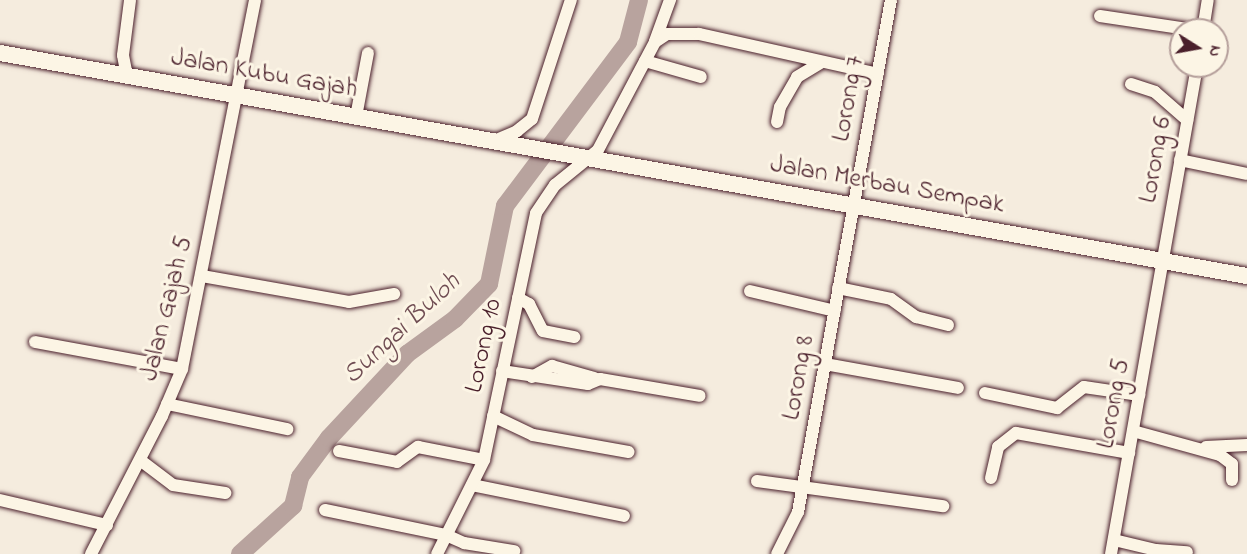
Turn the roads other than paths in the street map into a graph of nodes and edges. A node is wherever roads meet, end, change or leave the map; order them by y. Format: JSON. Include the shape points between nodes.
{"nodes":[{"id":1,"x":130,"y":0,"type":"edge"},
{"id":2,"x":255,"y":0,"type":"edge"},
{"id":3,"x":571,"y":0,"type":"edge"},
{"id":4,"x":670,"y":0,"type":"edge"},
{"id":5,"x":891,"y":0,"type":"edge"},
{"id":6,"x":1208,"y":0,"type":"edge"},
{"id":7,"x":1100,"y":16,"type":"dead end"},
{"id":8,"x":1205,"y":18,"type":"edge"},
{"id":9,"x":1169,"y":26,"type":"edge"},
{"id":10,"x":655,"y":42,"type":"junction"},
{"id":11,"x":0,"y":53,"type":"edge"},
{"id":12,"x":368,"y":53,"type":"dead end"},
{"id":13,"x":645,"y":61,"type":"junction"},
{"id":14,"x":820,"y":63,"type":"junction"},
{"id":15,"x":878,"y":74,"type":"junction"},
{"id":16,"x":127,"y":76,"type":"junction"},
{"id":17,"x":701,"y":76,"type":"dead end"},
{"id":18,"x":1195,"y":78,"type":"edge"},
{"id":19,"x":1131,"y":84,"type":"dead end"},
{"id":20,"x":237,"y":96,"type":"junction"},
{"id":21,"x":356,"y":117,"type":"junction"},
{"id":22,"x":1187,"y":120,"type":"junction"},
{"id":23,"x":777,"y":122,"type":"dead end"},
{"id":24,"x":493,"y":142,"type":"junction"},
{"id":25,"x":518,"y":146,"type":"joint"},
{"id":26,"x":583,"y":158,"type":"junction"},
{"id":27,"x":1180,"y":160,"type":"junction"},
{"id":28,"x":1247,"y":174,"type":"edge"},
{"id":29,"x":853,"y":206,"type":"junction"},
{"id":30,"x":1162,"y":262,"type":"junction"},
{"id":31,"x":202,"y":276,"type":"junction"},
{"id":32,"x":1247,"y":276,"type":"edge"},
{"id":33,"x":838,"y":288,"type":"junction"},
{"id":34,"x":750,"y":291,"type":"dead end"},
{"id":35,"x":393,"y":294,"type":"dead end"},
{"id":36,"x":518,"y":298,"type":"junction"},
{"id":37,"x":835,"y":310,"type":"junction"},
{"id":38,"x":948,"y":325,"type":"dead end"},
{"id":39,"x":574,"y":337,"type":"dead end"},
{"id":40,"x":35,"y":342,"type":"dead end"},
{"id":41,"x":825,"y":364,"type":"junction"},
{"id":42,"x":182,"y":369,"type":"junction"},
{"id":43,"x":502,"y":371,"type":"junction"},
{"id":44,"x":958,"y":388,"type":"dead end"},
{"id":45,"x":985,"y":393,"type":"dead end"},
{"id":46,"x":1139,"y":395,"type":"junction"},
{"id":47,"x":700,"y":396,"type":"dead end"},
{"id":48,"x":167,"y":404,"type":"junction"},
{"id":49,"x":493,"y":416,"type":"junction"},
{"id":50,"x":287,"y":429,"type":"dead end"},
{"id":51,"x":1133,"y":431,"type":"junction"},
{"id":52,"x":1247,"y":445,"type":"edge"},
{"id":53,"x":1202,"y":448,"type":"junction"},
{"id":54,"x":339,"y":451,"type":"dead end"},
{"id":55,"x":628,"y":452,"type":"dead end"},
{"id":56,"x":1129,"y":453,"type":"junction"},
{"id":57,"x":140,"y":460,"type":"junction"},
{"id":58,"x":484,"y":460,"type":"junction"},
{"id":59,"x":991,"y":478,"type":"dead end"},
{"id":60,"x":1232,"y":480,"type":"dead end"},
{"id":61,"x":757,"y":481,"type":"dead end"},
{"id":62,"x":472,"y":484,"type":"junction"},
{"id":63,"x":803,"y":486,"type":"junction"},
{"id":64,"x":225,"y":493,"type":"dead end"},
{"id":65,"x":0,"y":500,"type":"edge"},
{"id":66,"x":943,"y":507,"type":"dead end"},
{"id":67,"x":325,"y":510,"type":"dead end"},
{"id":68,"x":624,"y":516,"type":"dead end"},
{"id":69,"x":107,"y":525,"type":"junction"},
{"id":70,"x":446,"y":535,"type":"junction"},
{"id":71,"x":1114,"y":540,"type":"junction"},
{"id":72,"x":514,"y":551,"type":"dead end"},
{"id":73,"x":1187,"y":552,"type":"dead end"},
{"id":74,"x":91,"y":554,"type":"edge"},
{"id":75,"x":436,"y":554,"type":"edge"},
{"id":76,"x":777,"y":554,"type":"edge"},
{"id":77,"x":1111,"y":554,"type":"edge"}],
"edges":[{"from":1,"to":16,"type":"street","via":[[123,55]]},
{"from":2,"to":20,"type":"street","name":"Jalan Gajah 5"},
{"from":3,"to":24,"type":"street","via":[[532,119]]},
{"from":4,"to":10,"type":"street","name":"Lorong 10"},
{"from":5,"to":15,"type":"street","name":"Lorong 7"},
{"from":6,"to":8,"type":"street"},
{"from":7,"to":9,"type":"street"},
{"from":10,"to":13,"type":"street","name":"Lorong 10"},
{"from":10,"to":14,"type":"street","via":[[667,34],[699,34]]},
{"from":11,"to":16,"type":"street","name":"Jalan Kubu Gajah"},
{"from":12,"to":21,"type":"street"},
{"from":13,"to":17,"type":"street"},
{"from":13,"to":26,"type":"street","name":"Lorong 10","via":[[598,150]]},
{"from":14,"to":15,"type":"street"},
{"from":14,"to":23,"type":"street","via":[[797,77],[780,107]]},
{"from":15,"to":29,"type":"street","name":"Lorong 7"},
{"from":16,"to":20,"type":"street","name":"Jalan Kubu Gajah"},
{"from":18,"to":22,"type":"street","name":"Lorong 6"},
{"from":19,"to":22,"type":"street","via":[[1155,92]]},
{"from":20,"to":21,"type":"street","name":"Jalan Kubu Gajah"},
{"from":20,"to":31,"type":"street","name":"Jalan Gajah 5"},
{"from":21,"to":24,"type":"street","name":"Jalan Kubu Gajah"},
{"from":22,"to":27,"type":"street","name":"Lorong 6"},
{"from":24,"to":25,"type":"street","name":"Jalan Kubu Gajah"},
{"from":25,"to":26,"type":"street","name":"Jalan Merbau Sempak"},
{"from":26,"to":29,"type":"street","name":"Jalan Merbau Sempak"},
{"from":26,"to":36,"type":"street","name":"Lorong 10","via":[[555,185],[536,213]]},
{"from":27,"to":28,"type":"street"},
{"from":27,"to":30,"type":"street","name":"Lorong 6"},
{"from":29,"to":30,"type":"street","name":"Jalan Merbau Sempak"},
{"from":29,"to":33,"type":"street","name":"Lorong 8"},
{"from":30,"to":32,"type":"street","name":"Jalan Merbau Sempak"},
{"from":30,"to":46,"type":"street","name":"Lorong 5"},
{"from":31,"to":35,"type":"street","via":[[350,302]]},
{"from":31,"to":42,"type":"street","name":"Jalan Gajah 5"},
{"from":33,"to":37,"type":"street","name":"Lorong 8"},
{"from":33,"to":38,"type":"street","via":[[891,299],[916,317]]},
{"from":34,"to":37,"type":"street"},
{"from":36,"to":39,"type":"street","via":[[529,304],[543,331]]},
{"from":36,"to":43,"type":"street","name":"Lorong 10"},
{"from":37,"to":41,"type":"street","name":"Lorong 8"},
{"from":40,"to":42,"type":"street"},
{"from":41,"to":44,"type":"street"},
{"from":41,"to":63,"type":"street","name":"Lorong 8"},
{"from":42,"to":48,"type":"street","name":"Jalan Gajah 5"},
{"from":43,"to":47,"type":"street","via":[[532,377],[552,366],[600,380]]},
{"from":43,"to":49,"type":"street","name":"Lorong 10"},
{"from":45,"to":46,"type":"street","via":[[1057,408],[1084,387]]},
{"from":46,"to":51,"type":"street","name":"Lorong 5"},
{"from":48,"to":50,"type":"street"},
{"from":48,"to":57,"type":"street","name":"Jalan Gajah 5"},
{"from":49,"to":55,"type":"street","via":[[533,435]]},
{"from":49,"to":58,"type":"street","name":"Lorong 10"},
{"from":51,"to":53,"type":"street"},
{"from":51,"to":56,"type":"street","name":"Lorong 5"},
{"from":52,"to":53,"type":"street"},
{"from":53,"to":60,"type":"street","via":[[1227,459],[1233,470]]},
{"from":54,"to":58,"type":"street","via":[[397,462],[418,447]]},
{"from":56,"to":59,"type":"street","via":[[1016,433],[998,447]]},
{"from":56,"to":71,"type":"street","name":"Lorong 5"},
{"from":57,"to":64,"type":"street","via":[[173,485]]},
{"from":57,"to":69,"type":"street","name":"Jalan Gajah 5"},
{"from":58,"to":62,"type":"street","name":"Lorong 10"},
{"from":61,"to":63,"type":"street"},
{"from":62,"to":68,"type":"street"},
{"from":62,"to":70,"type":"street","name":"Lorong 10"},
{"from":63,"to":66,"type":"street"},
{"from":63,"to":76,"type":"street","name":"Lorong 8","via":[[795,522]]},
{"from":65,"to":69,"type":"street"},
{"from":67,"to":70,"type":"street"},
{"from":69,"to":74,"type":"street","name":"Jalan Gajah 5"},
{"from":70,"to":72,"type":"street","via":[[464,543]]},
{"from":70,"to":75,"type":"street","name":"Lorong 10"},
{"from":71,"to":73,"type":"street","via":[[1156,550]]},
{"from":71,"to":77,"type":"street","name":"Lorong 5"}]}
